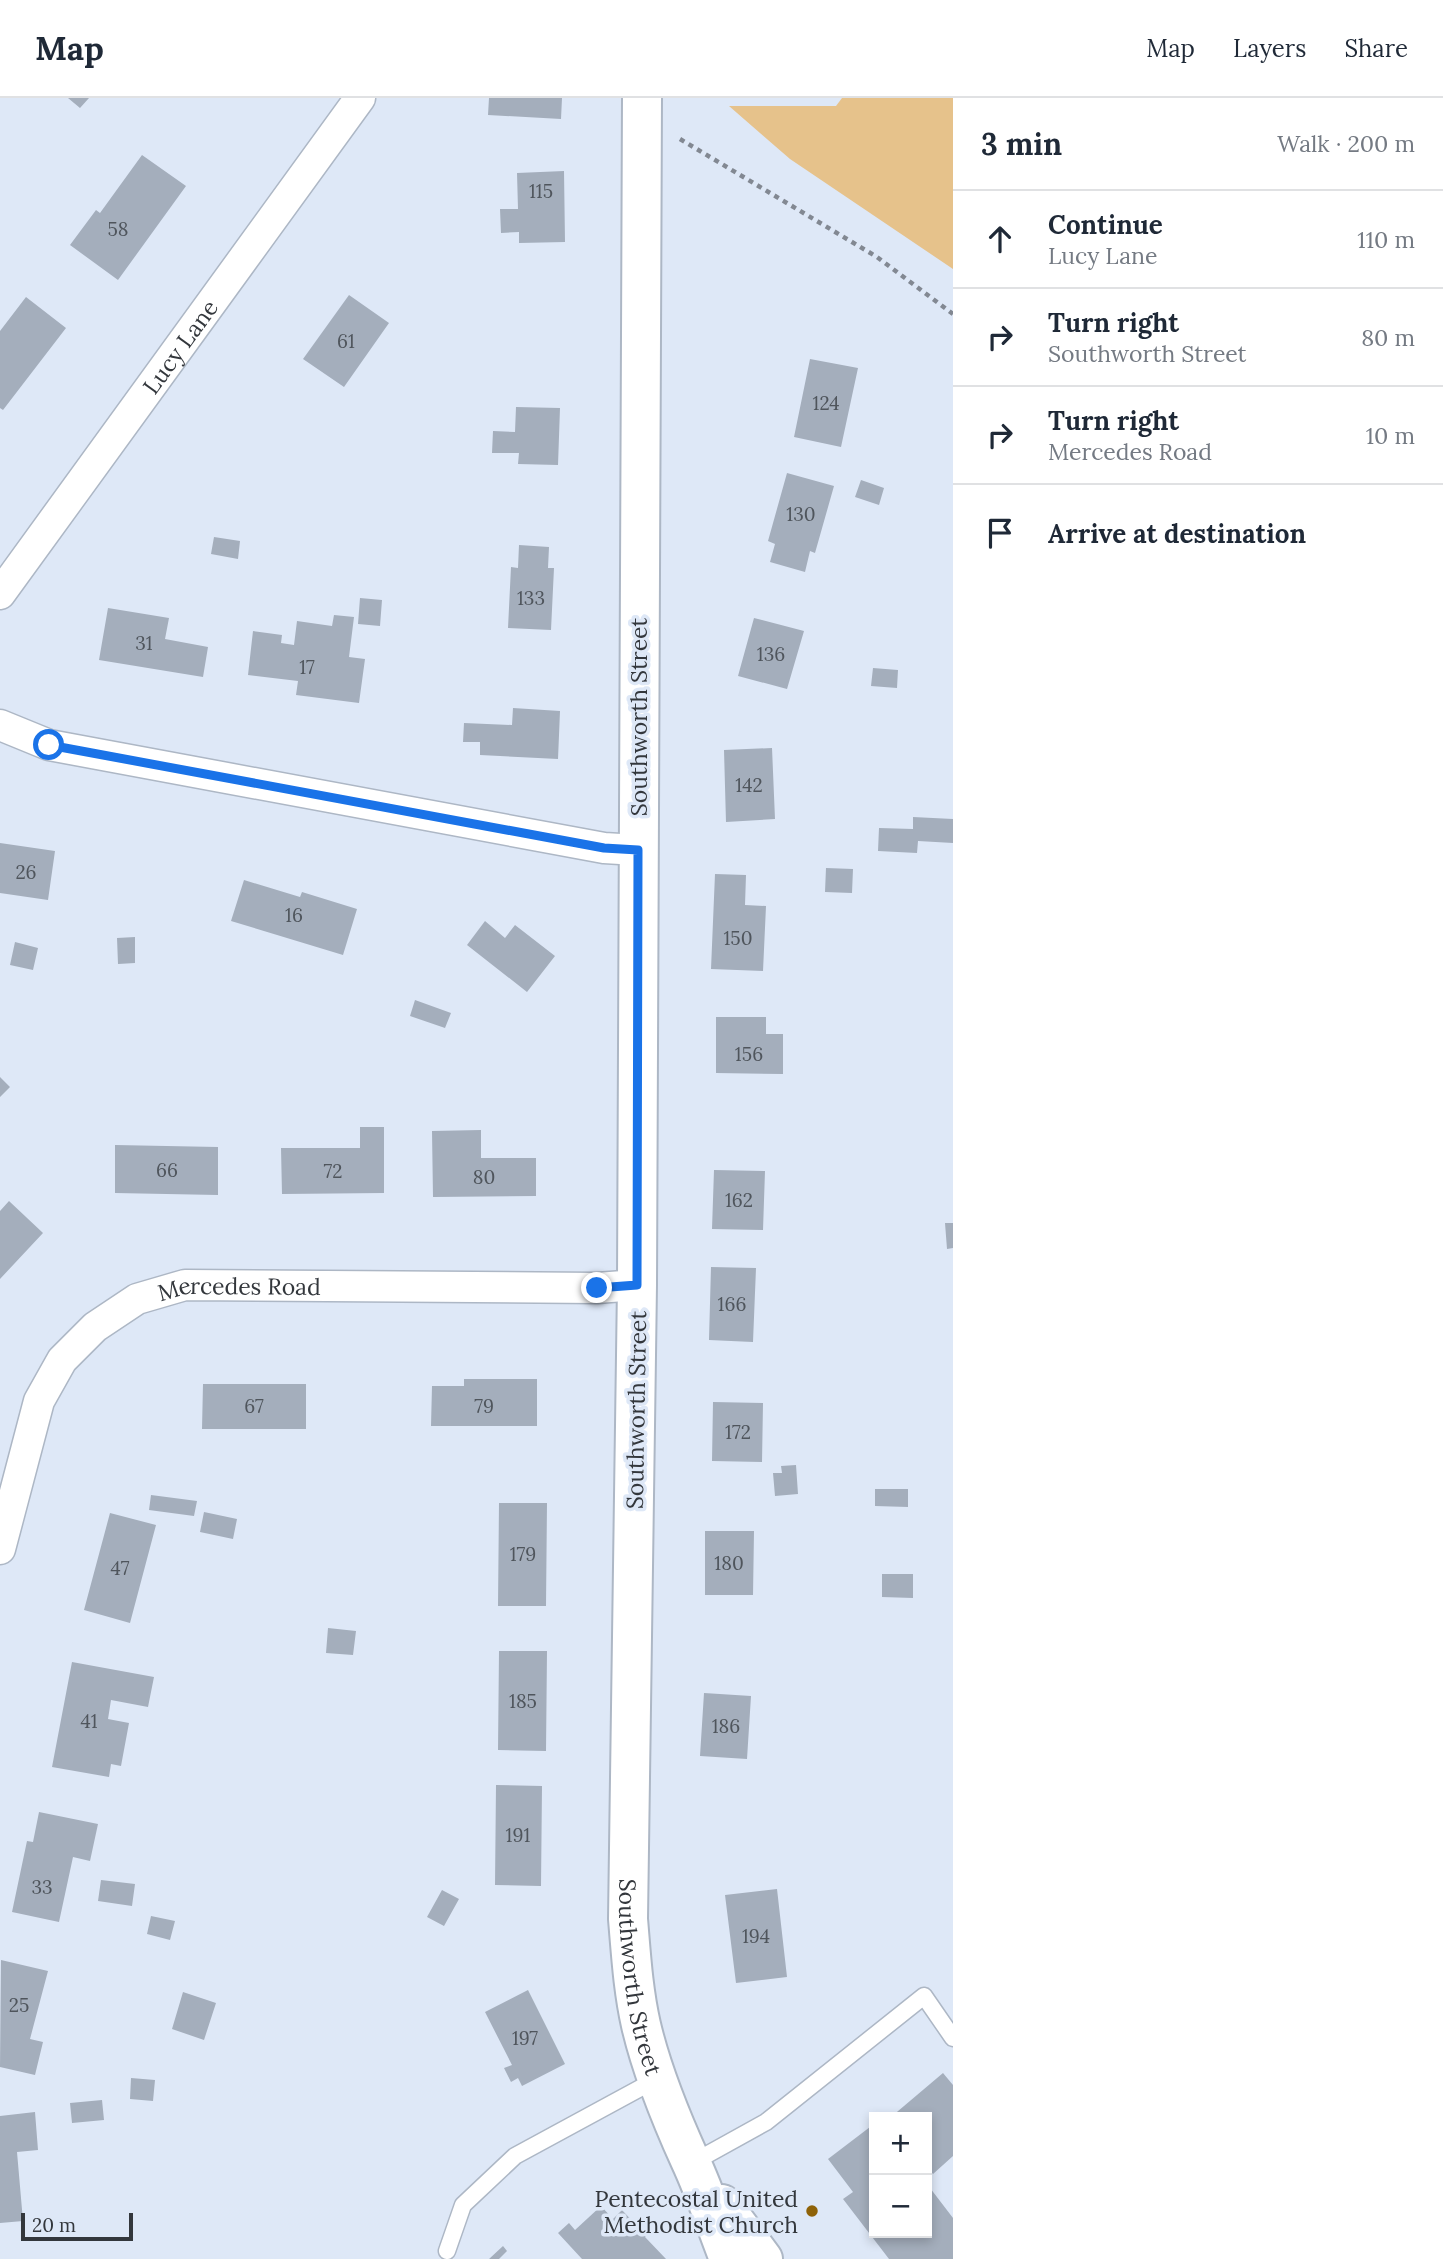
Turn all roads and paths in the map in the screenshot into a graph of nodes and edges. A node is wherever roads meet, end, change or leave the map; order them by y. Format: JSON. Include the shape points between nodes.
{"nodes":[{"id":1,"x":360,"y":98,"type":"edge"},
{"id":2,"x":641,"y":107,"type":"edge"},
{"id":3,"x":953,"y":314,"type":"edge"},
{"id":4,"x":0,"y":594,"type":"edge"},
{"id":5,"x":0,"y":725,"type":"edge"},
{"id":6,"x":638,"y":850,"type":"junction"},
{"id":7,"x":637,"y":1285,"type":"junction"},
{"id":8,"x":0,"y":1549,"type":"edge"},
{"id":9,"x":953,"y":2038,"type":"edge"},
{"id":10,"x":657,"y":2079,"type":"junction"},
{"id":11,"x":692,"y":2165,"type":"junction"},
{"id":12,"x":447,"y":2251,"type":"dead end"},
{"id":13,"x":729,"y":2259,"type":"edge"},
{"id":14,"x":763,"y":2259,"type":"edge"}],
"edges":[{"from":1,"to":4,"type":"street","name":"Lucy Lane"},
{"from":2,"to":3,"type":"path","via":[[877,257]]},
{"from":2,"to":6,"type":"street","name":"Southworth Street"},
{"from":5,"to":6,"type":"street","via":[[49,745],[604,848]]},
{"from":6,"to":7,"type":"street","name":"Southworth Street"},
{"from":7,"to":8,"type":"street","name":"Mercedes Road","via":[[186,1285],[137,1299],[95,1327],[62,1360],[39,1401]]},
{"from":7,"to":10,"type":"street","name":"Southworth Street","via":[[628,1919],[641,2025]]},
{"from":9,"to":11,"type":"lane","via":[[925,1996],[766,2122]]},
{"from":10,"to":11,"type":"street","name":"Southworth Street"},
{"from":10,"to":12,"type":"lane","via":[[515,2157],[463,2205]]},
{"from":11,"to":13,"type":"street","name":"Southworth Street"},
{"from":11,"to":14,"type":"street","name":"Southworth Street"}]}
